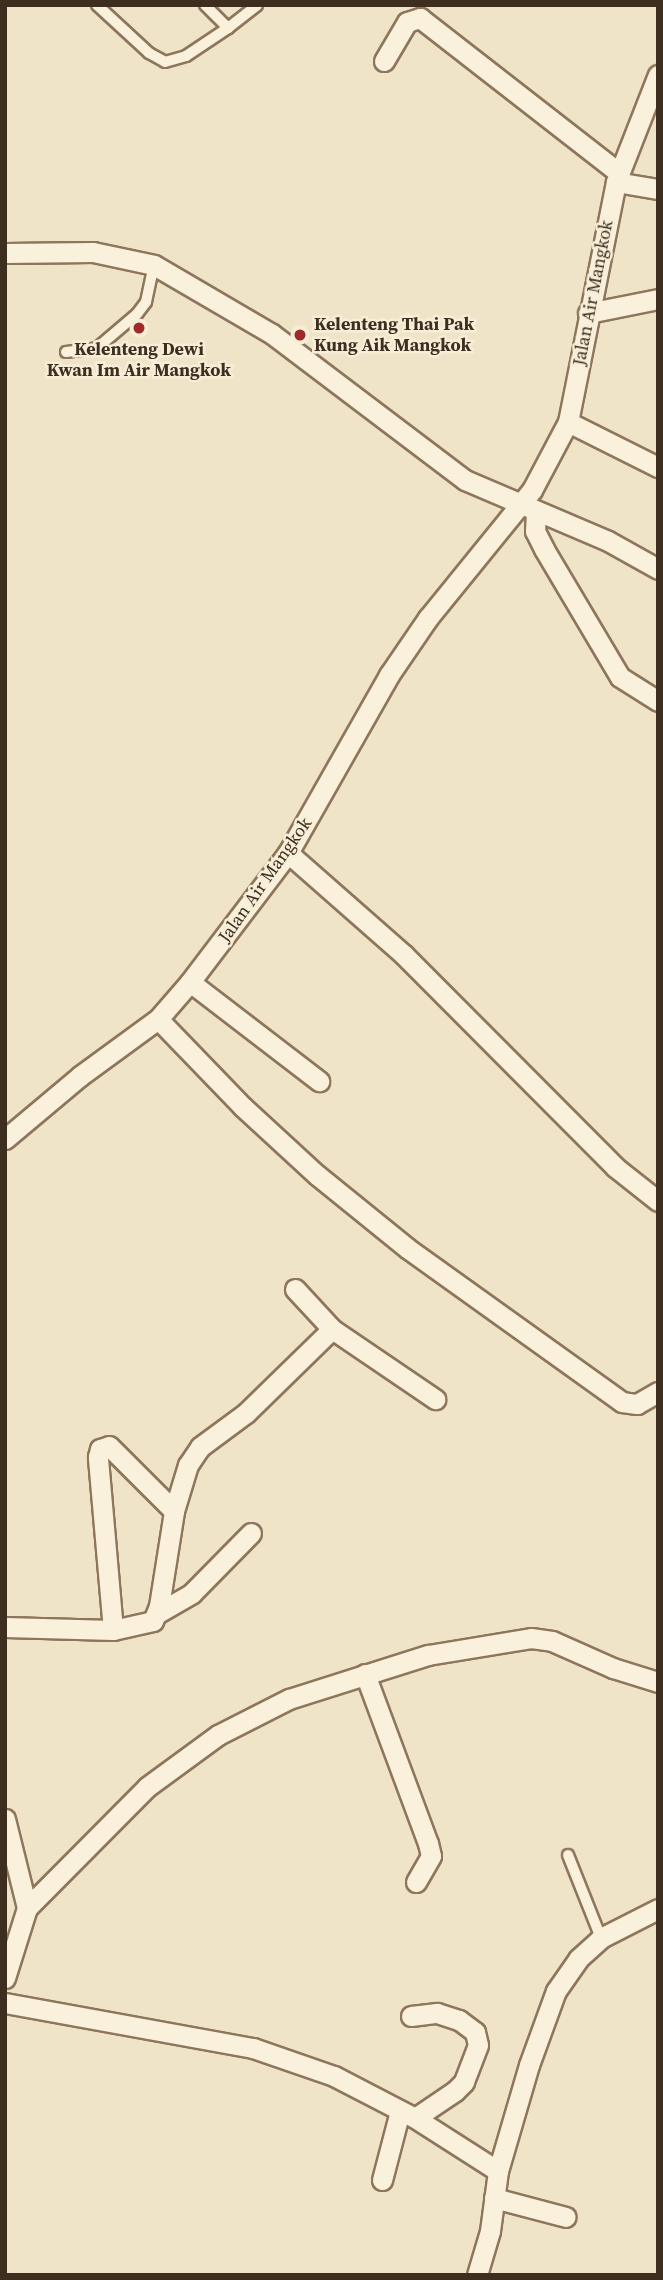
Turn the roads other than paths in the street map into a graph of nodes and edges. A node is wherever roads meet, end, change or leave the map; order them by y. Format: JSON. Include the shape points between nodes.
{"nodes":[{"id":1,"x":97,"y":5,"type":"edge"},
{"id":2,"x":205,"y":5,"type":"edge"},
{"id":3,"x":257,"y":5,"type":"edge"},
{"id":4,"x":228,"y":29,"type":"junction"},
{"id":5,"x":384,"y":61,"type":"dead end"},
{"id":6,"x":658,"y":75,"type":"edge"},
{"id":7,"x":618,"y":177,"type":"junction"},
{"id":8,"x":658,"y":189,"type":"edge"},
{"id":9,"x":5,"y":253,"type":"edge"},
{"id":10,"x":154,"y":265,"type":"junction"},
{"id":11,"x":658,"y":299,"type":"edge"},
{"id":12,"x":588,"y":313,"type":"junction"},
{"id":13,"x":66,"y":352,"type":"dead end"},
{"id":14,"x":568,"y":422,"type":"junction"},
{"id":15,"x":658,"y":467,"type":"edge"},
{"id":16,"x":528,"y":509,"type":"junction"},
{"id":17,"x":658,"y":569,"type":"edge"},
{"id":18,"x":658,"y":701,"type":"edge"},
{"id":19,"x":288,"y":853,"type":"junction"},
{"id":20,"x":190,"y":982,"type":"junction"},
{"id":21,"x":158,"y":1019,"type":"junction"},
{"id":22,"x":319,"y":1081,"type":"dead end"},
{"id":23,"x":5,"y":1139,"type":"edge"},
{"id":24,"x":658,"y":1201,"type":"edge"},
{"id":25,"x":295,"y":1289,"type":"dead end"},
{"id":26,"x":332,"y":1329,"type":"junction"},
{"id":27,"x":658,"y":1392,"type":"edge"},
{"id":28,"x":435,"y":1398,"type":"dead end"},
{"id":29,"x":174,"y":1511,"type":"junction"},
{"id":30,"x":251,"y":1534,"type":"dead end"},
{"id":31,"x":158,"y":1613,"type":"junction"},
{"id":32,"x":5,"y":1627,"type":"edge"},
{"id":33,"x":113,"y":1630,"type":"junction"},
{"id":34,"x":365,"y":1674,"type":"junction"},
{"id":35,"x":658,"y":1682,"type":"edge"},
{"id":36,"x":5,"y":1819,"type":"edge"},
{"id":37,"x":568,"y":1855,"type":"dead end"},
{"id":38,"x":416,"y":1882,"type":"dead end"},
{"id":39,"x":27,"y":1909,"type":"junction"},
{"id":40,"x":658,"y":1909,"type":"edge"},
{"id":41,"x":601,"y":1938,"type":"junction"},
{"id":42,"x":5,"y":1979,"type":"edge"},
{"id":43,"x":5,"y":2003,"type":"edge"},
{"id":44,"x":411,"y":2016,"type":"dead end"},
{"id":45,"x":407,"y":2114,"type":"junction"},
{"id":46,"x":498,"y":2171,"type":"junction"},
{"id":47,"x":382,"y":2180,"type":"dead end"},
{"id":48,"x":494,"y":2197,"type":"junction"},
{"id":49,"x":566,"y":2217,"type":"dead end"},
{"id":50,"x":477,"y":2275,"type":"edge"}],
"edges":[{"from":1,"to":4,"type":"lane","via":[[165,62],[186,56]]},
{"from":2,"to":4,"type":"lane"},
{"from":3,"to":4,"type":"lane"},
{"from":5,"to":7,"type":"street","via":[[407,22],[420,18]]},
{"from":6,"to":7,"type":"street","name":"Jalan Air Mangkok"},
{"from":7,"to":8,"type":"street"},
{"from":7,"to":12,"type":"street","name":"Jalan Air Mangkok"},
{"from":9,"to":10,"type":"street","via":[[93,253]]},
{"from":10,"to":13,"type":"lane","via":[[146,302],[137,314],[97,348]]},
{"from":10,"to":16,"type":"street","via":[[272,334],[465,480]]},
{"from":11,"to":12,"type":"street"},
{"from":12,"to":14,"type":"street","name":"Jalan Air Mangkok"},
{"from":14,"to":15,"type":"street"},
{"from":14,"to":16,"type":"street","name":"Jalan Air Mangkok"},
{"from":16,"to":17,"type":"street","via":[[608,541]]},
{"from":16,"to":18,"type":"street","via":[[544,549],[620,677]]},
{"from":16,"to":19,"type":"street","name":"Jalan Air Mangkok","via":[[428,618],[388,675]]},
{"from":19,"to":20,"type":"street","name":"Jalan Air Mangkok"},
{"from":19,"to":24,"type":"street","via":[[404,955],[615,1167]]},
{"from":20,"to":21,"type":"street","name":"Jalan Air Mangkok"},
{"from":20,"to":22,"type":"street"},
{"from":21,"to":23,"type":"street","name":"Jalan Air Mangkok"},
{"from":21,"to":27,"type":"street","via":[[243,1107],[407,1248],[622,1402],[637,1404]]},
{"from":25,"to":26,"type":"street"},
{"from":26,"to":28,"type":"street"},
{"from":26,"to":29,"type":"street","via":[[246,1413],[200,1447],[188,1465]]},
{"from":29,"to":31,"type":"street"},
{"from":29,"to":33,"type":"street","via":[[109,1446],[100,1449],[97,1457]]},
{"from":30,"to":31,"type":"street","via":[[192,1593]]},
{"from":31,"to":33,"type":"street","via":[[146,1625]]},
{"from":32,"to":33,"type":"street"},
{"from":34,"to":35,"type":"street","via":[[428,1655],[531,1638],[552,1641]]},
{"from":34,"to":38,"type":"street","via":[[428,1843],[431,1856]]},
{"from":34,"to":39,"type":"street","via":[[289,1699],[218,1735],[147,1787]]},
{"from":36,"to":39,"type":"street"},
{"from":37,"to":41,"type":"lane"},
{"from":39,"to":42,"type":"street"},
{"from":40,"to":41,"type":"street"},
{"from":41,"to":46,"type":"street","via":[[578,1959],[556,1991]]},
{"from":43,"to":45,"type":"street","via":[[253,2049],[334,2076]]},
{"from":44,"to":45,"type":"street","via":[[437,2013],[459,2020],[475,2032],[478,2045],[464,2082],[455,2091]]},
{"from":45,"to":46,"type":"street"},
{"from":45,"to":47,"type":"street"},
{"from":46,"to":48,"type":"street"},
{"from":48,"to":49,"type":"street"},
{"from":48,"to":50,"type":"street"}]}
